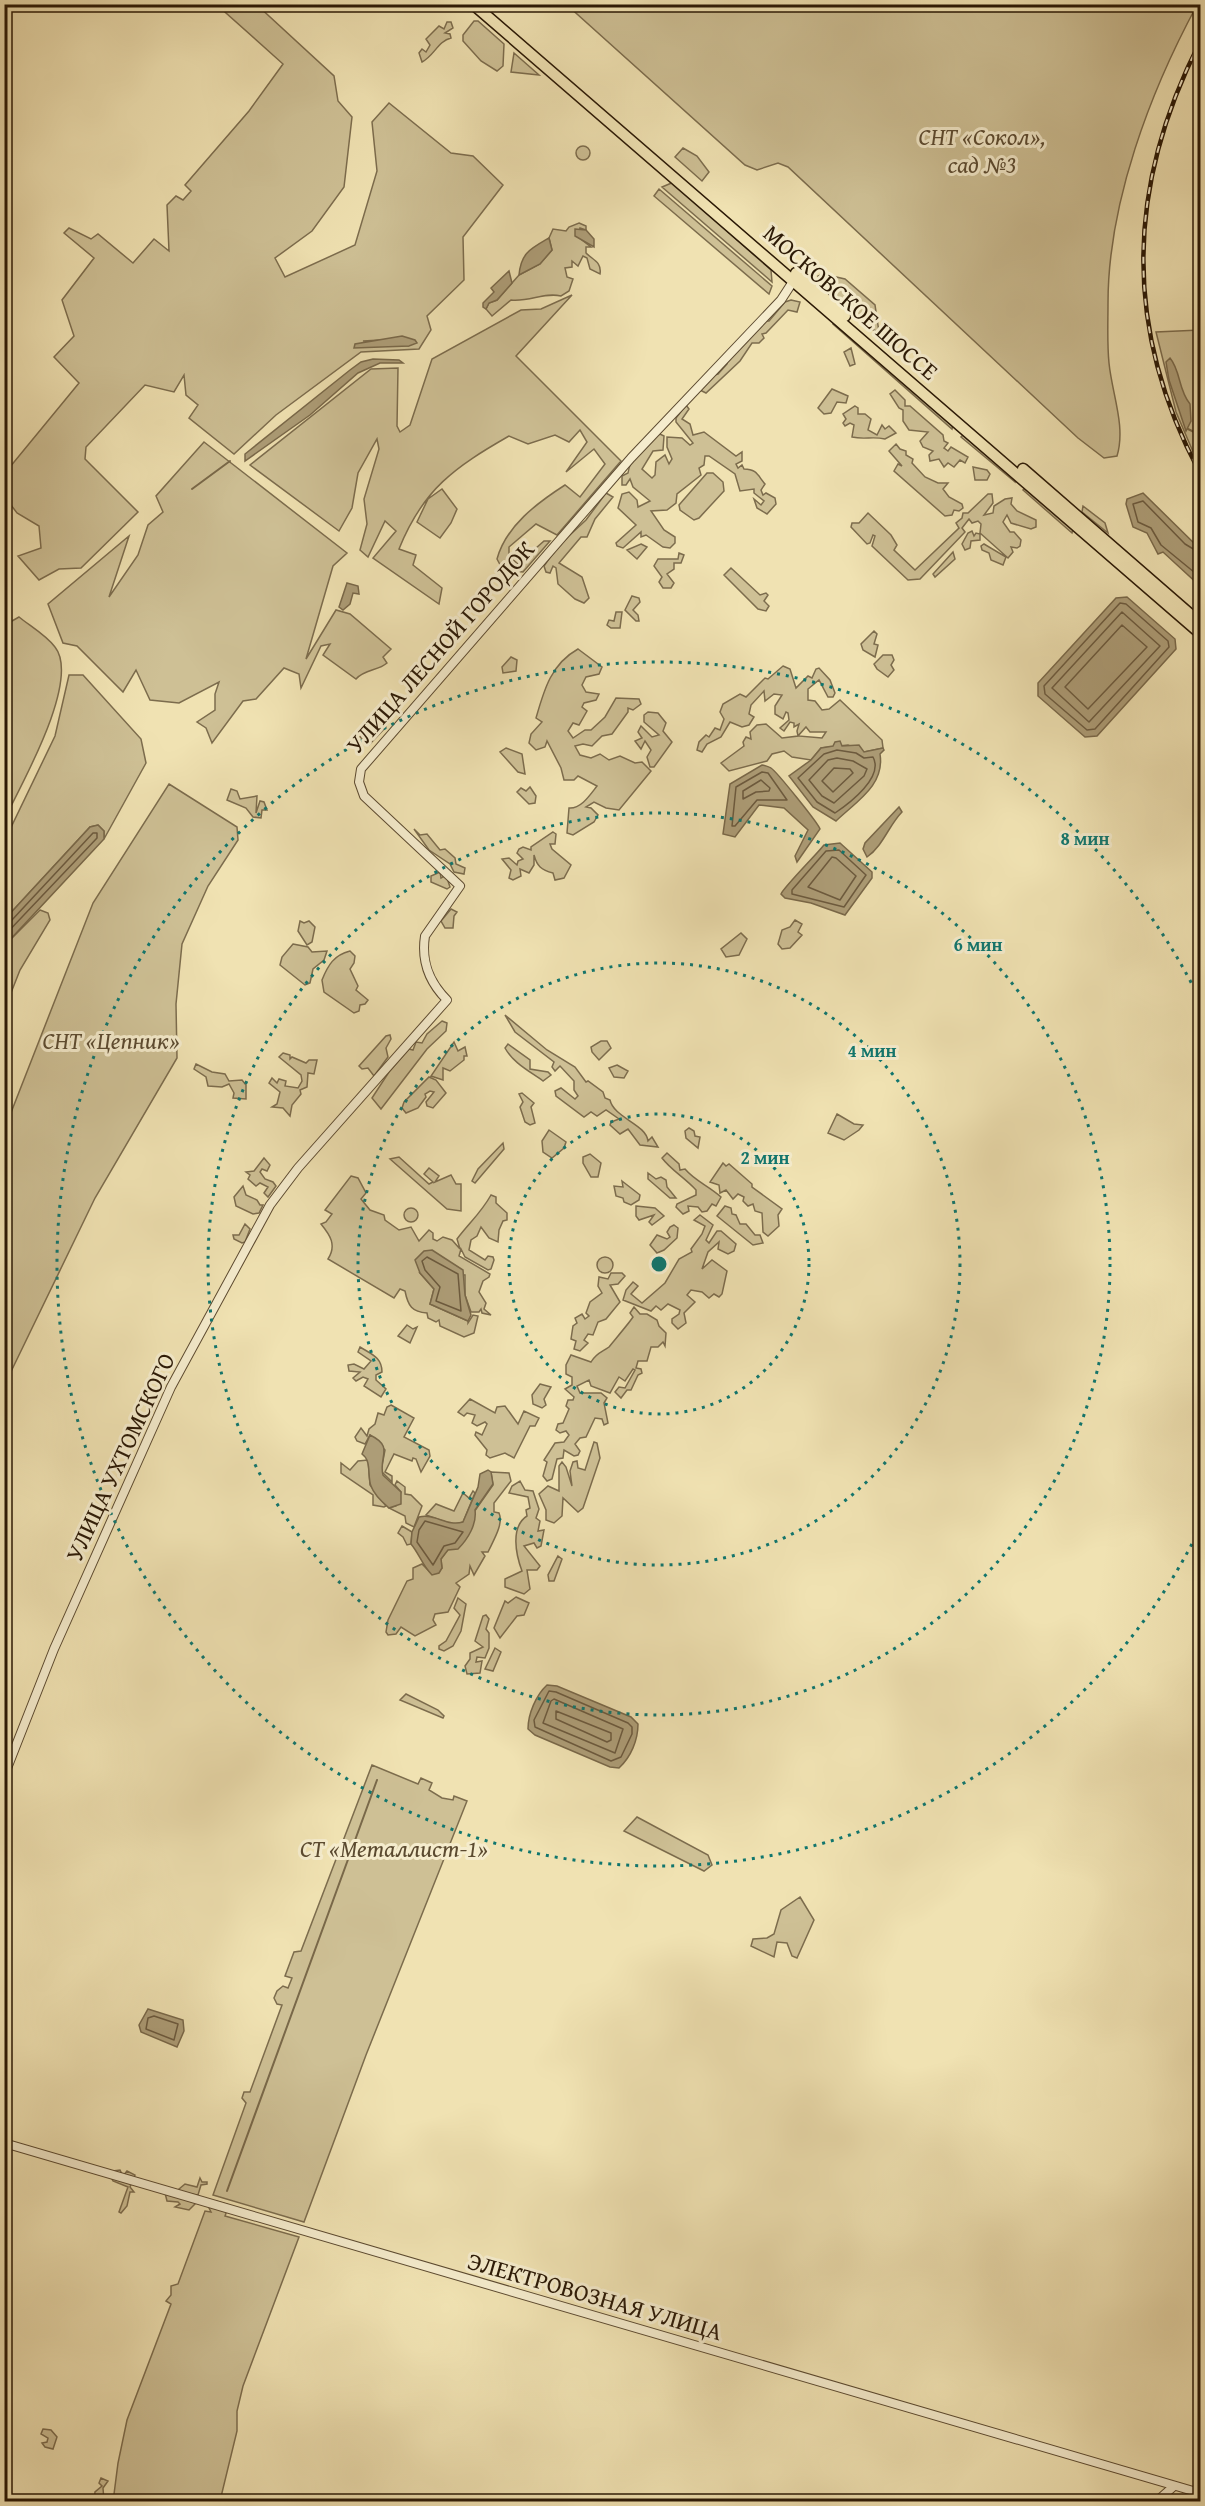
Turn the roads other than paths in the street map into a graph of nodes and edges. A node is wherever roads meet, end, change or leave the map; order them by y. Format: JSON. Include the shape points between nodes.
{"nodes":[{"id":1,"x":473,"y":4,"type":"edge"},
{"id":2,"x":484,"y":4,"type":"edge"},
{"id":3,"x":660,"y":162,"type":"junction"},
{"id":4,"x":795,"y":276,"type":"junction"},
{"id":5,"x":1200,"y":623,"type":"edge"},
{"id":6,"x":1200,"y":633,"type":"edge"},
{"id":7,"x":298,"y":1168,"type":"joint"},
{"id":8,"x":4,"y":1776,"type":"edge"},
{"id":9,"x":4,"y":2143,"type":"edge"},
{"id":10,"x":1174,"y":2486,"type":"junction"},
{"id":11,"x":1200,"y":2493,"type":"edge"},
{"id":12,"x":1156,"y":2502,"type":"edge"}],
"edges":[{"from":1,"to":3,"type":"main road","name":"МОСКОВСКОЕ ШОССЕ"},
{"from":2,"to":3,"type":"main road","name":"МОСКОВСКОЕ ШОССЕ"},
{"from":3,"to":4,"type":"main road","name":"МОСКОВСКОЕ ШОССЕ"},
{"from":4,"to":5,"type":"main road","name":"МОСКОВСКОЕ ШОССЕ"},
{"from":4,"to":6,"type":"main road","name":"МОСКОВСКОЕ ШОССЕ"},
{"from":4,"to":7,"type":"street","name":"УЛИЦА ЛЕСНОЙ ГОРОДОК","via":[[774,308],[631,458],[361,769],[358,782],[364,796],[460,886],[425,936],[426,968],[447,1000]]},
{"from":7,"to":8,"type":"street","name":"УЛИЦА УХТОМСКОГО","via":[[270,1205],[171,1387],[54,1649]]},
{"from":9,"to":10,"type":"street","name":"ЭЛЕКТРОВОЗНАЯ УЛИЦА"},
{"from":10,"to":11,"type":"street","name":"ЭЛЕКТРОВОЗНАЯ УЛИЦА"},
{"from":10,"to":12,"type":"street"}]}
